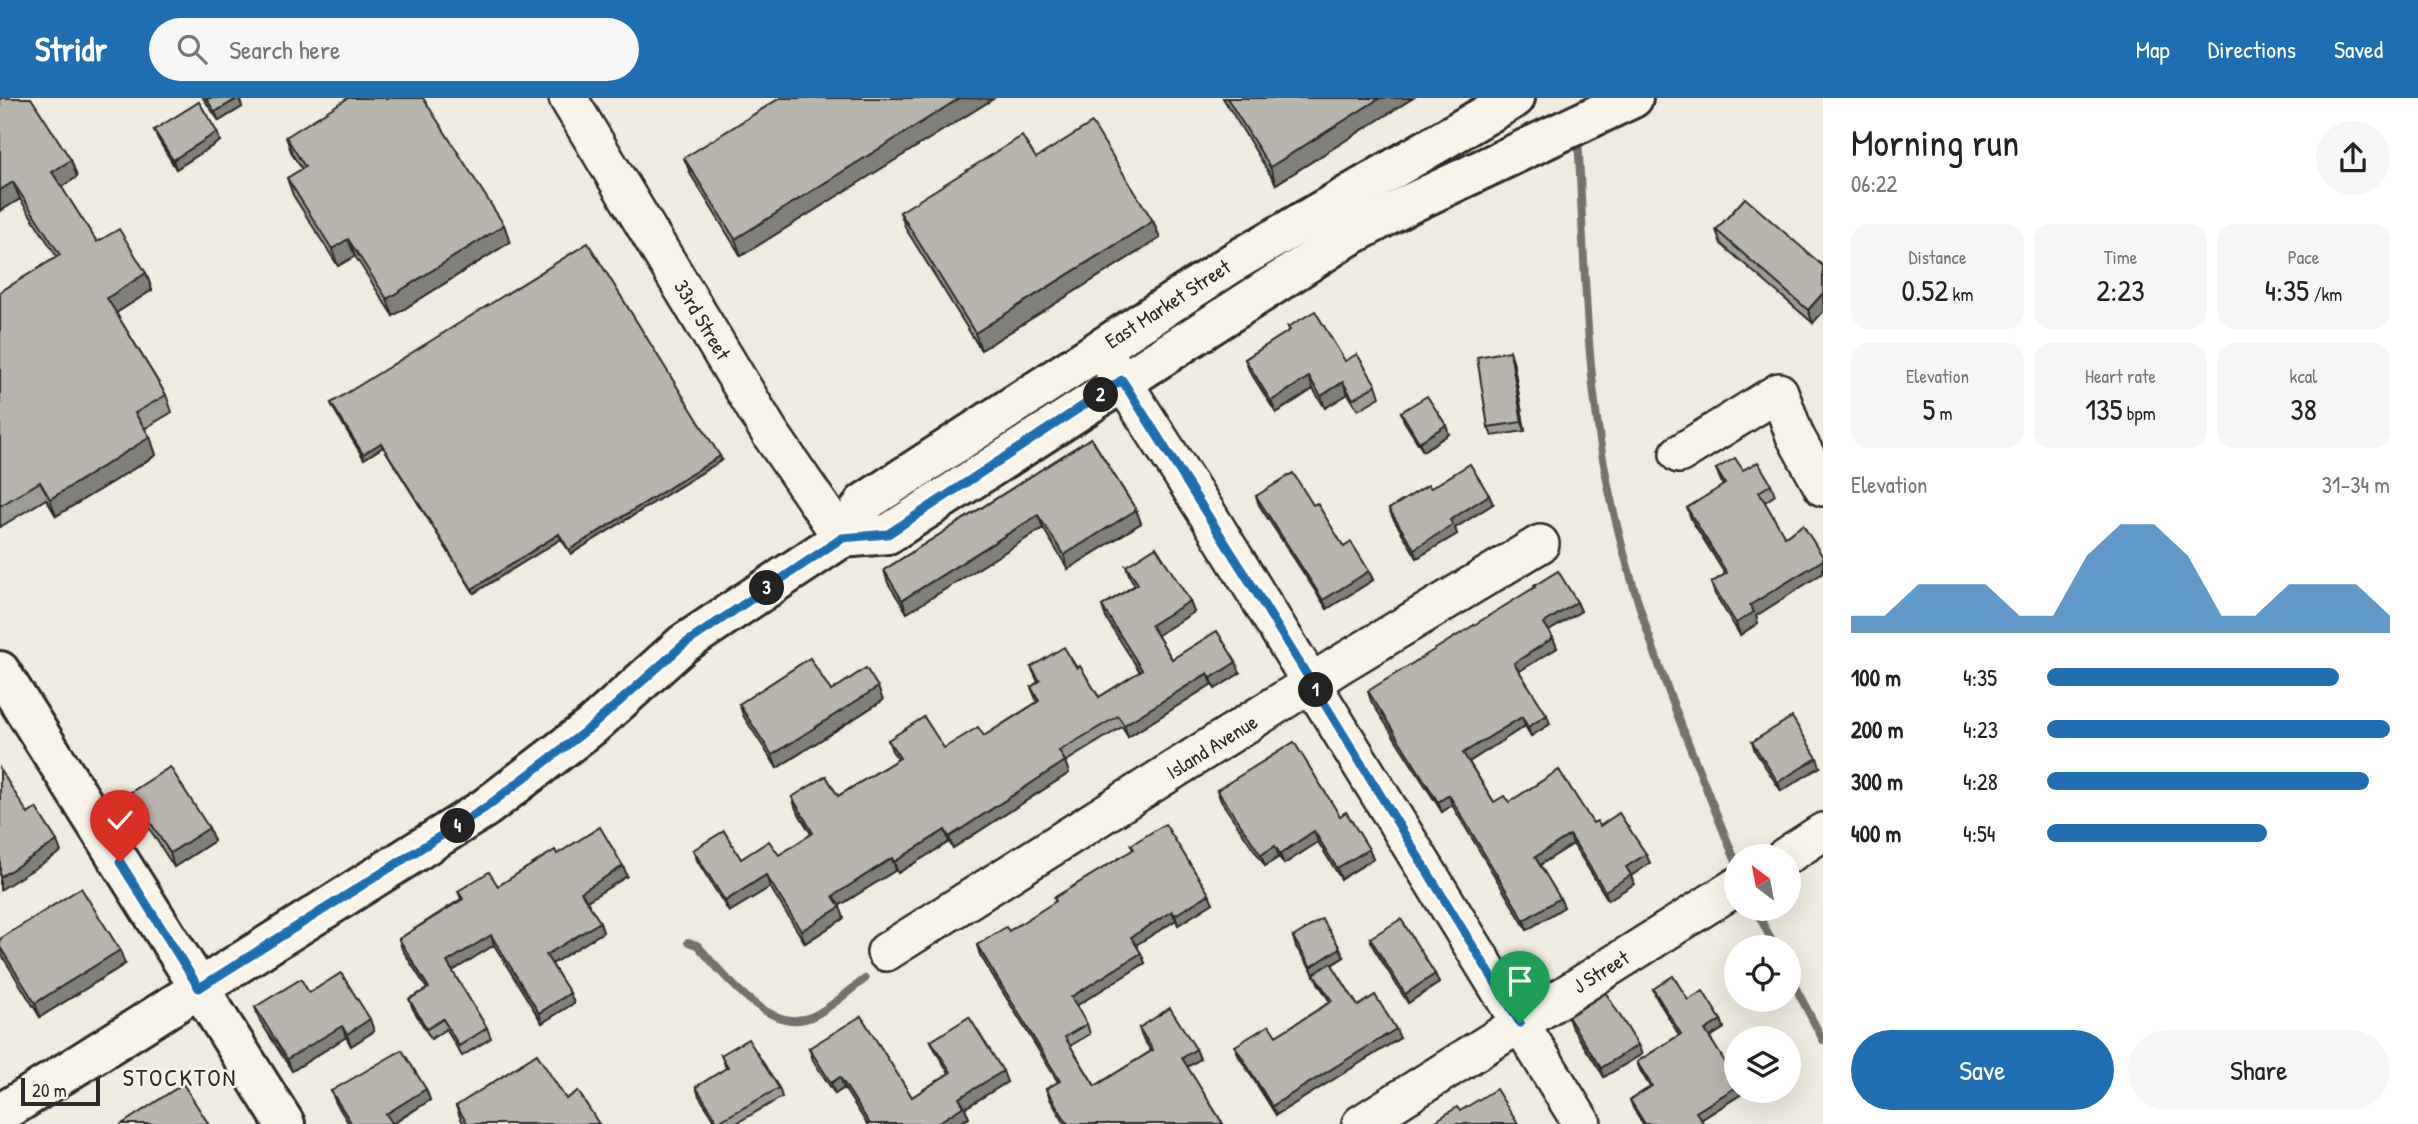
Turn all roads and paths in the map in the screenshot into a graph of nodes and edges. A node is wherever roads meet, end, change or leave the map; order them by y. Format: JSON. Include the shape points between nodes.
{"nodes":[{"id":1,"x":568,"y":98,"type":"edge"},
{"id":2,"x":1515,"y":98,"type":"edge"},
{"id":3,"x":1623,"y":103,"type":"edge"},
{"id":4,"x":1101,"y":348,"type":"junction"},
{"id":5,"x":1122,"y":380,"type":"junction"},
{"id":6,"x":1679,"y":454,"type":"dead end"},
{"id":7,"x":1823,"y":487,"type":"edge"},
{"id":8,"x":842,"y":538,"type":"junction"},
{"id":9,"x":1540,"y":544,"type":"dead end"},
{"id":10,"x":0,"y":671,"type":"edge"},
{"id":11,"x":1313,"y":684,"type":"junction"},
{"id":12,"x":1823,"y":832,"type":"edge"},
{"id":13,"x":1801,"y":846,"type":"edge"},
{"id":14,"x":1724,"y":895,"type":"edge"},
{"id":15,"x":886,"y":952,"type":"dead end"},
{"id":16,"x":199,"y":988,"type":"junction"},
{"id":17,"x":1520,"y":1023,"type":"junction"},
{"id":18,"x":0,"y":1114,"type":"edge"},
{"id":19,"x":285,"y":1124,"type":"edge"},
{"id":20,"x":1361,"y":1124,"type":"edge"},
{"id":21,"x":1583,"y":1124,"type":"edge"}],
"edges":[{"from":1,"to":8,"type":"street","name":"33rd Street","via":[[771,433]]},
{"from":2,"to":4,"type":"main road","name":"East Market Street","via":[[1237,260]]},
{"from":3,"to":5,"type":"main road","name":"East Market Street","via":[[1346,237]]},
{"from":4,"to":5,"type":"street"},
{"from":4,"to":8,"type":"main road","name":"East Market Street","via":[[864,503]]},
{"from":5,"to":8,"type":"main road","name":"East Market Street","via":[[888,534]]},
{"from":5,"to":11,"type":"street"},
{"from":6,"to":7,"type":"street","via":[[1779,392],[1795,436]]},
{"from":8,"to":16,"type":"main road","name":"East Market Street","via":[[683,645],[592,726],[485,808]]},
{"from":9,"to":11,"type":"street","name":"Island Avenue"},
{"from":10,"to":16,"type":"main road"},
{"from":11,"to":15,"type":"street","name":"Island Avenue"},
{"from":11,"to":17,"type":"street"},
{"from":12,"to":13,"type":"street"},
{"from":14,"to":17,"type":"street","name":"J Street"},
{"from":16,"to":18,"type":"main road","name":"East Market Street"},
{"from":16,"to":19,"type":"main road"},
{"from":17,"to":20,"type":"street","name":"J Street"},
{"from":17,"to":21,"type":"street"}]}
